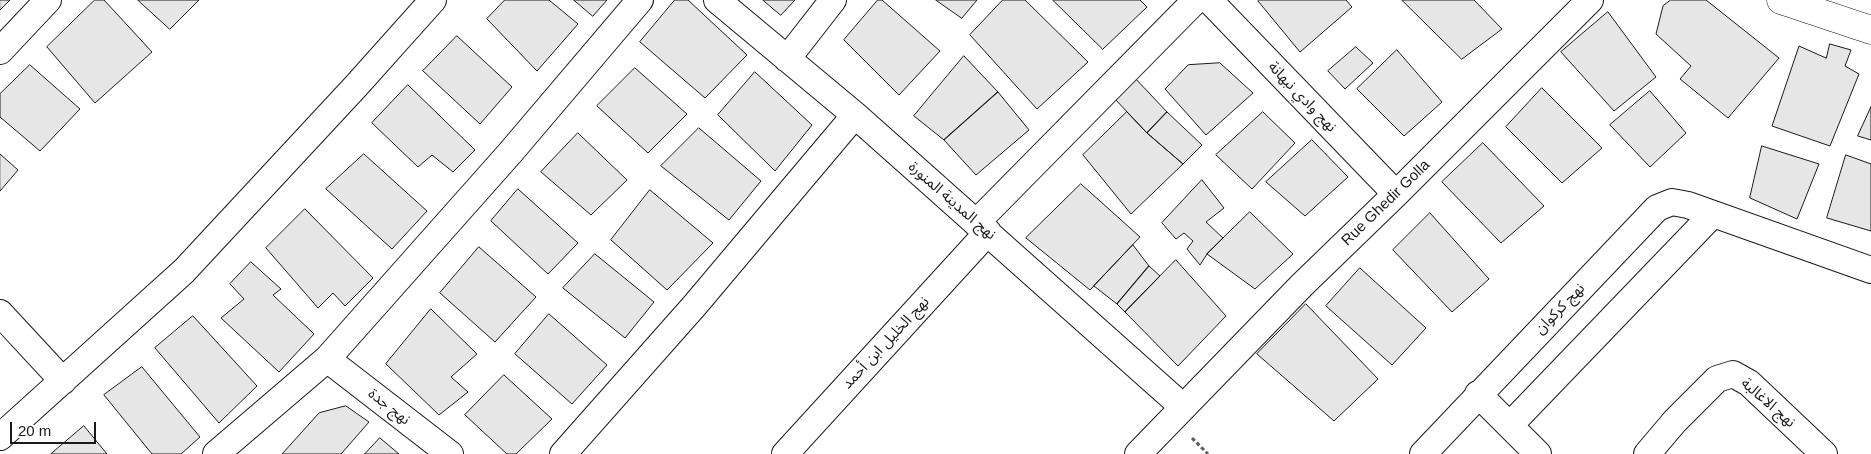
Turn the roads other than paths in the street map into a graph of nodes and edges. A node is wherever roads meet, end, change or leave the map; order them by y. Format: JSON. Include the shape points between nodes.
{"nodes":[{"id":1,"x":48,"y":0,"type":"edge"},
{"id":2,"x":433,"y":0,"type":"edge"},
{"id":3,"x":640,"y":0,"type":"edge"},
{"id":4,"x":717,"y":0,"type":"edge"},
{"id":5,"x":833,"y":0,"type":"edge"},
{"id":6,"x":1196,"y":0,"type":"edge"},
{"id":7,"x":1209,"y":0,"type":"edge"},
{"id":8,"x":1590,"y":0,"type":"edge"},
{"id":9,"x":1781,"y":0,"type":"edge"},
{"id":10,"x":1871,"y":30,"type":"edge"},
{"id":11,"x":0,"y":51,"type":"edge"},
{"id":12,"x":787,"y":59,"type":"junction"},
{"id":13,"x":855,"y":115,"type":"junction"},
{"id":14,"x":1396,"y":194,"type":"junction"},
{"id":15,"x":1713,"y":214,"type":"junction"},
{"id":16,"x":982,"y":227,"type":"junction"},
{"id":17,"x":1871,"y":270,"type":"edge"},
{"id":18,"x":0,"y":313,"type":"edge"},
{"id":19,"x":327,"y":360,"type":"junction"},
{"id":20,"x":62,"y":381,"type":"junction"},
{"id":21,"x":1478,"y":394,"type":"junction"},
{"id":22,"x":1183,"y":408,"type":"junction"},
{"id":23,"x":1510,"y":425,"type":"junction"},
{"id":24,"x":0,"y":437,"type":"edge"},
{"id":25,"x":216,"y":454,"type":"edge"},
{"id":26,"x":450,"y":454,"type":"edge"},
{"id":27,"x":563,"y":454,"type":"edge"},
{"id":28,"x":785,"y":454,"type":"edge"},
{"id":29,"x":1138,"y":454,"type":"edge"},
{"id":30,"x":1423,"y":454,"type":"edge"},
{"id":31,"x":1538,"y":454,"type":"edge"},
{"id":32,"x":1647,"y":454,"type":"edge"},
{"id":33,"x":1824,"y":454,"type":"edge"}],
"edges":[{"from":1,"to":11,"type":"street"},
{"from":2,"to":20,"type":"street","via":[[184,271]]},
{"from":3,"to":19,"type":"street"},
{"from":4,"to":12,"type":"street","name":"نهج المدينة المنورة"},
{"from":5,"to":12,"type":"street"},
{"from":6,"to":16,"type":"street","name":"نهج الخليل ابن أحمد"},
{"from":7,"to":14,"type":"street","name":"نهج وادي نبهانة"},
{"from":8,"to":14,"type":"street","name":"Rue Ghedir Golla"},
{"from":9,"to":10,"type":"street"},
{"from":12,"to":13,"type":"street","name":"نهج المدينة المنورة"},
{"from":13,"to":16,"type":"street","name":"نهج المدينة المنورة"},
{"from":13,"to":27,"type":"street","via":[[695,305]]},
{"from":14,"to":22,"type":"street","name":"Rue Ghedir Golla"},
{"from":15,"to":17,"type":"street","name":"نهج كركوان"},
{"from":15,"to":21,"type":"street","name":"نهج كركوان","via":[[1672,202],[1657,208]]},
{"from":15,"to":23,"type":"street"},
{"from":16,"to":22,"type":"street","name":"نهج المدينة المنورة"},
{"from":16,"to":28,"type":"street","name":"نهج الخليل ابن أحمد"},
{"from":18,"to":20,"type":"street"},
{"from":19,"to":25,"type":"street"},
{"from":19,"to":26,"type":"street","name":"نهج جدة"},
{"from":20,"to":24,"type":"street"},
{"from":21,"to":23,"type":"street"},
{"from":21,"to":30,"type":"street","name":"نهج كركوان"},
{"from":22,"to":29,"type":"street","name":"Rue Ghedir Golla"},
{"from":23,"to":31,"type":"street"},
{"from":32,"to":33,"type":"street","name":"نهج الاغالبة","via":[[1717,379],[1734,374],[1749,383]]}]}
